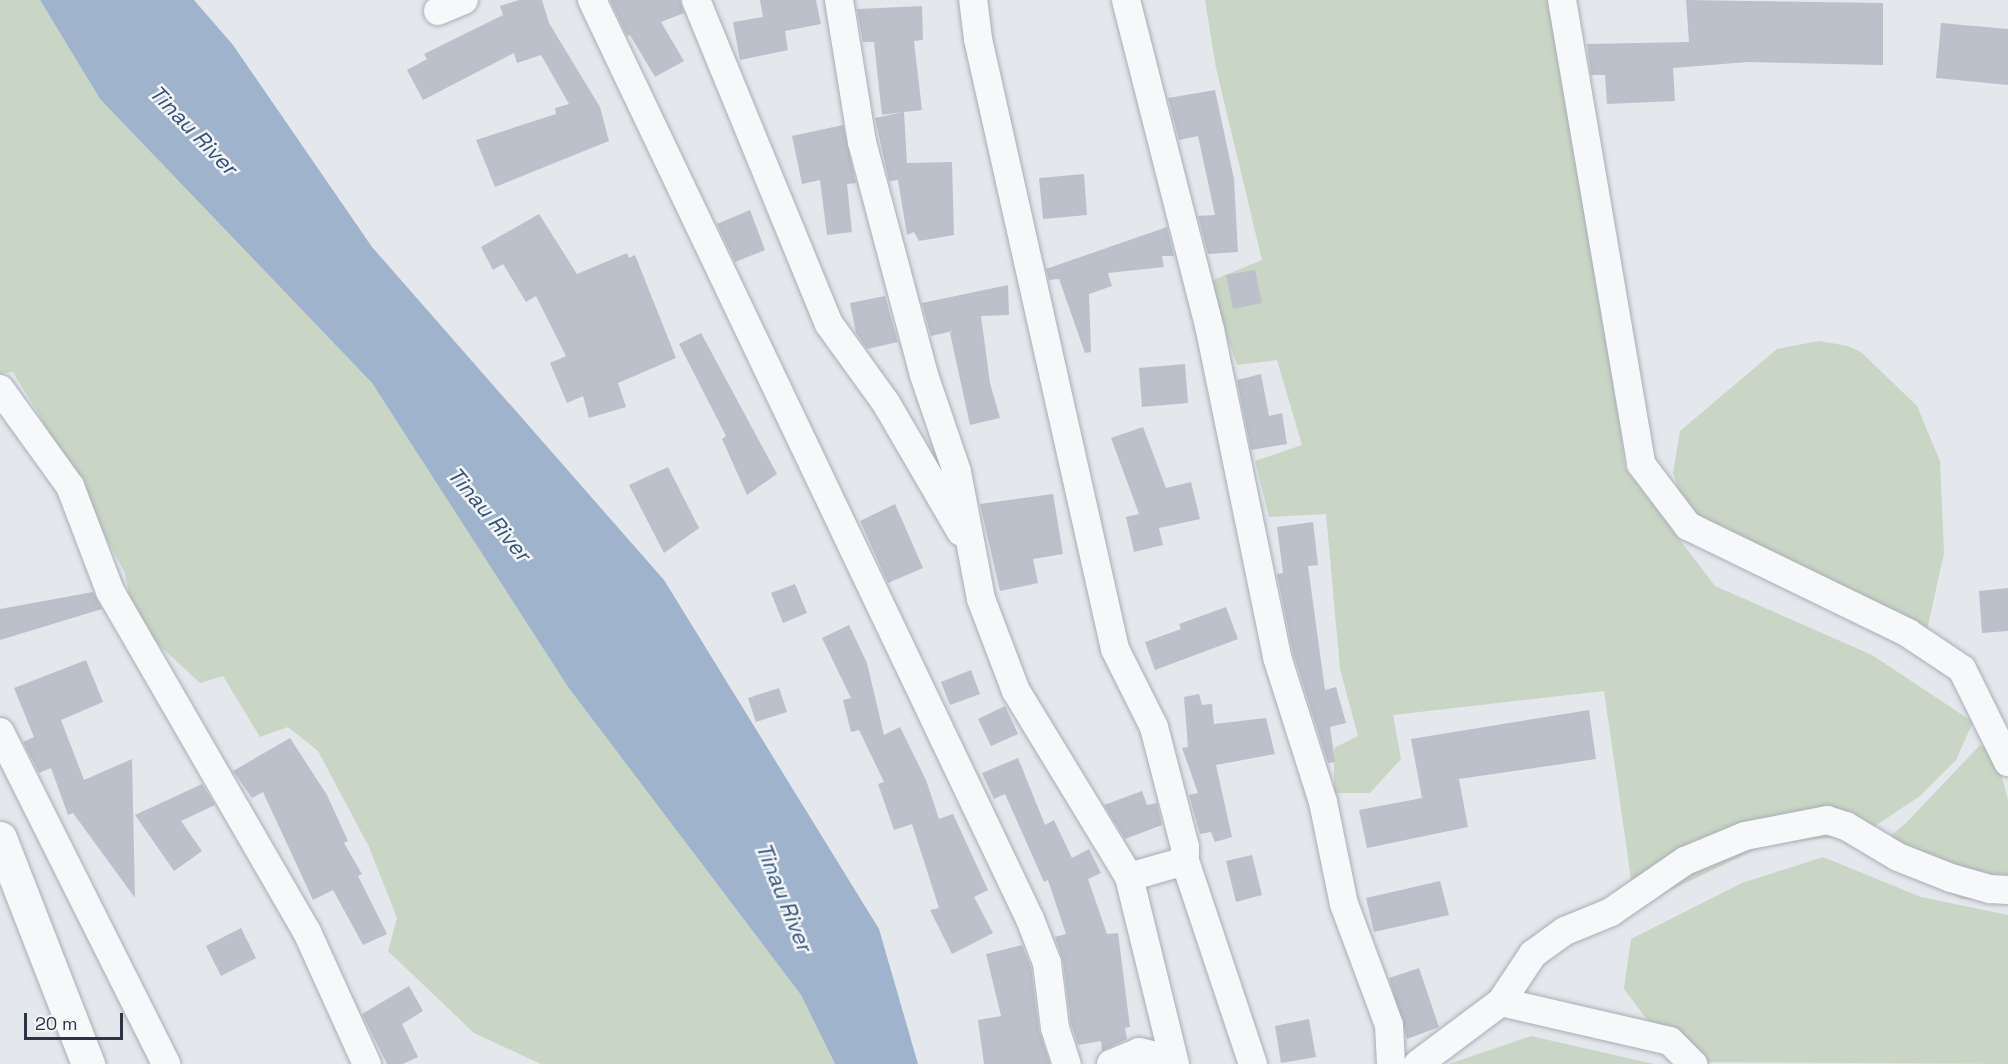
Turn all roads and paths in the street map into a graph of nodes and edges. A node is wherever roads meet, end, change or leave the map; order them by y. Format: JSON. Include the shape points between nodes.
{"nodes":[{"id":1,"x":464,"y":0,"type":"edge"},
{"id":2,"x":592,"y":0,"type":"edge"},
{"id":3,"x":696,"y":0,"type":"edge"},
{"id":4,"x":839,"y":0,"type":"edge"},
{"id":5,"x":973,"y":0,"type":"edge"},
{"id":6,"x":1126,"y":0,"type":"edge"},
{"id":7,"x":1562,"y":0,"type":"edge"},
{"id":8,"x":438,"y":11,"type":"dead end"},
{"id":9,"x":0,"y":389,"type":"edge"},
{"id":10,"x":972,"y":552,"type":"junction"},
{"id":11,"x":0,"y":732,"type":"edge"},
{"id":12,"x":2008,"y":762,"type":"edge"},
{"id":13,"x":0,"y":838,"type":"edge"},
{"id":14,"x":1185,"y":861,"type":"junction"},
{"id":15,"x":1129,"y":877,"type":"junction"},
{"id":16,"x":2008,"y":890,"type":"edge"},
{"id":17,"x":1501,"y":1002,"type":"junction"},
{"id":18,"x":88,"y":1064,"type":"edge"},
{"id":19,"x":166,"y":1064,"type":"edge"},
{"id":20,"x":367,"y":1064,"type":"edge"},
{"id":21,"x":1067,"y":1064,"type":"edge"},
{"id":22,"x":1111,"y":1064,"type":"edge"},
{"id":23,"x":1167,"y":1064,"type":"edge"},
{"id":24,"x":1175,"y":1064,"type":"edge"},
{"id":25,"x":1253,"y":1064,"type":"edge"},
{"id":26,"x":1391,"y":1064,"type":"edge"},
{"id":27,"x":1418,"y":1064,"type":"edge"},
{"id":28,"x":1693,"y":1064,"type":"edge"}],
"edges":[{"from":1,"to":8,"type":"street"},
{"from":2,"to":21,"type":"street","via":[[1030,919],[1047,963],[1055,1028]]},
{"from":3,"to":10,"type":"street","via":[[829,324],[886,403]]},
{"from":4,"to":10,"type":"street","via":[[862,142],[924,375],[957,472]]},
{"from":5,"to":14,"type":"street","via":[[978,39],[1115,649],[1154,728]]},
{"from":6,"to":26,"type":"street","via":[[1210,330],[1277,657],[1323,802],[1344,904],[1389,1025]]},
{"from":7,"to":12,"type":"street","via":[[1641,464],[1688,526],[1908,633],[1962,669]]},
{"from":9,"to":20,"type":"street","via":[[70,486],[110,591],[307,932]]},
{"from":10,"to":15,"type":"street","via":[[981,599],[1016,691]]},
{"from":11,"to":19,"type":"street"},
{"from":13,"to":18,"type":"street"},
{"from":14,"to":15,"type":"street"},
{"from":14,"to":25,"type":"street"},
{"from":15,"to":24,"type":"street"},
{"from":16,"to":17,"type":"street","via":[[1951,878],[1898,857],[1846,826],[1827,820],[1745,836],[1685,861],[1611,912],[1565,931],[1533,954]]},
{"from":17,"to":27,"type":"street"},
{"from":17,"to":28,"type":"street","via":[[1670,1041]]},
{"from":22,"to":23,"type":"street","via":[[1139,1052],[1161,1057]]}]}
